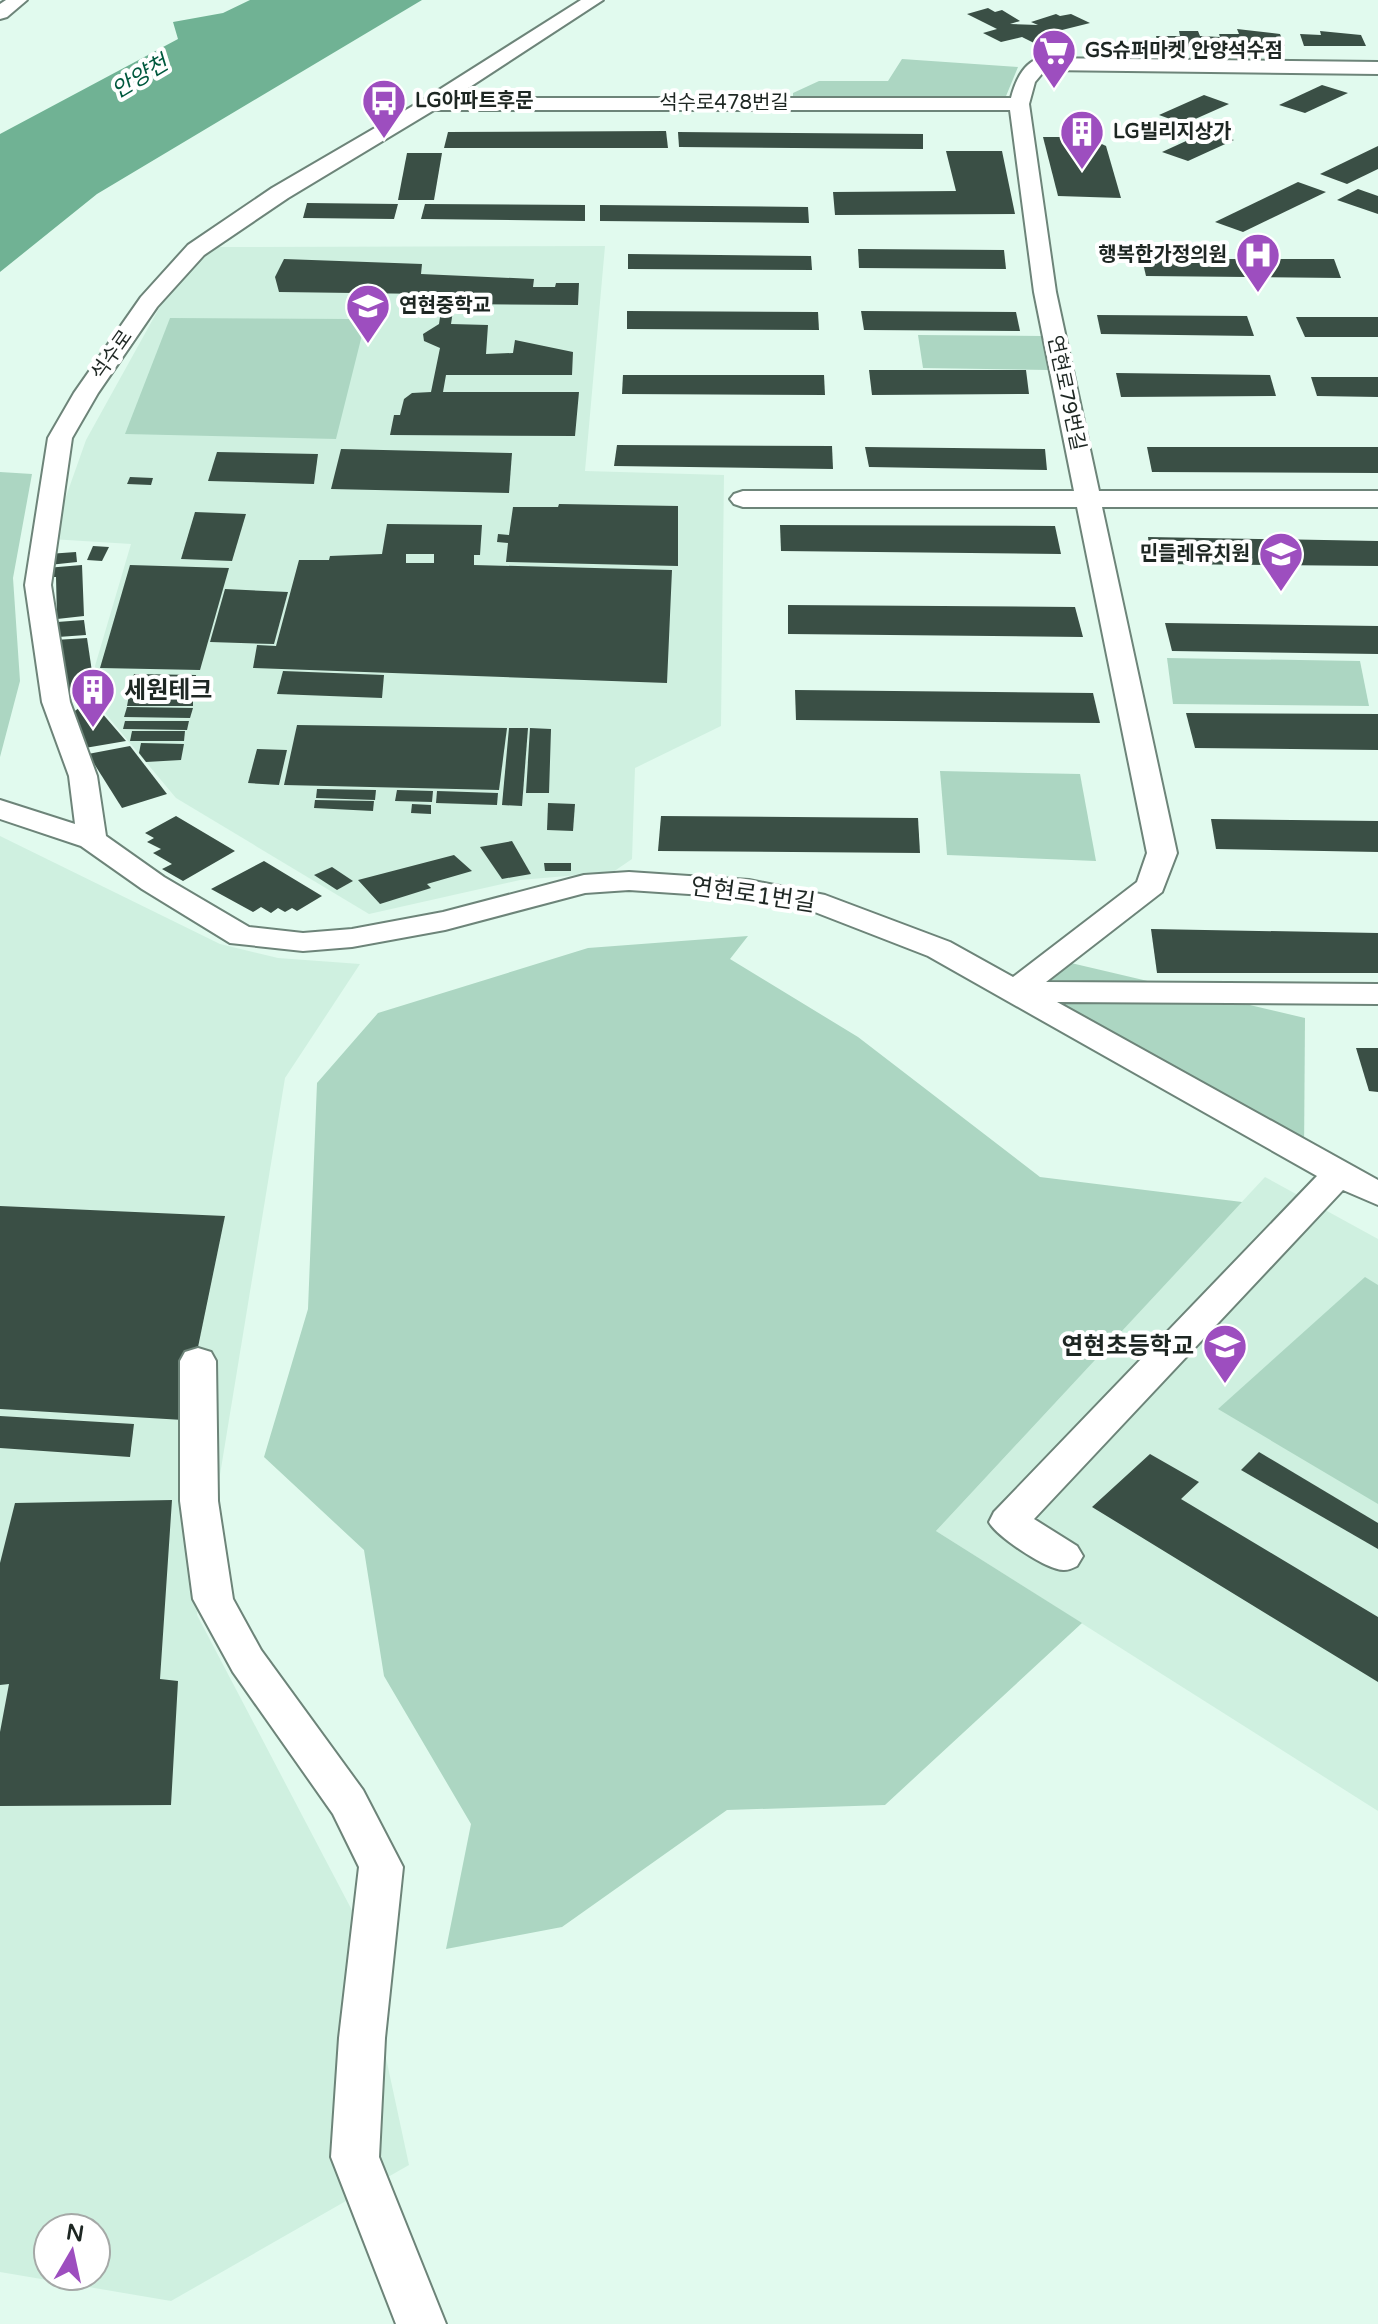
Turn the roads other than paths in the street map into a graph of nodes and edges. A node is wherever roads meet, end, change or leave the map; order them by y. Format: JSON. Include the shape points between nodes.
{"nodes":[{"id":1,"x":18,"y":0,"type":"edge"},
{"id":2,"x":594,"y":0,"type":"edge"},
{"id":3,"x":0,"y":13,"type":"edge"},
{"id":4,"x":1378,"y":68,"type":"edge"},
{"id":5,"x":430,"y":104,"type":"junction"},
{"id":6,"x":1019,"y":104,"type":"junction"},
{"id":7,"x":743,"y":499,"type":"dead end"},
{"id":8,"x":1088,"y":499,"type":"junction"},
{"id":9,"x":1378,"y":499,"type":"edge"},
{"id":10,"x":0,"y":809,"type":"edge"},
{"id":11,"x":92,"y":840,"type":"junction"},
{"id":12,"x":1014,"y":992,"type":"junction"},
{"id":13,"x":1378,"y":994,"type":"edge"},
{"id":14,"x":1339,"y":1174,"type":"junction"},
{"id":15,"x":1378,"y":1194,"type":"edge"},
{"id":16,"x":198,"y":1361,"type":"dead end"},
{"id":17,"x":1063,"y":1556,"type":"dead end"},
{"id":18,"x":421,"y":2324,"type":"edge"}],
"edges":[{"from":1,"to":3,"type":"street"},
{"from":2,"to":5,"type":"street","name":"석수로"},
{"from":4,"to":6,"type":"street","via":[[1040,64],[1025,81]]},
{"from":5,"to":6,"type":"street","name":"석수로478번길"},
{"from":5,"to":11,"type":"street","name":"석수로","via":[[196,250],[149,302],[60,438],[38,585],[56,702],[83,776]]},
{"from":6,"to":8,"type":"street","name":"연현로79번길","via":[[1045,292]]},
{"from":7,"to":8,"type":"street"},
{"from":8,"to":9,"type":"street"},
{"from":8,"to":12,"type":"street","name":"연현로79번길","via":[[1162,853],[1151,886]]},
{"from":10,"to":11,"type":"street"},
{"from":11,"to":12,"type":"street","name":"연현로1번길","via":[[241,936],[303,942],[352,938],[445,921],[584,884],[629,881],[749,889],[814,901],[939,949]]},
{"from":12,"to":13,"type":"street"},
{"from":12,"to":14,"type":"street","name":"연현로1번길"},
{"from":14,"to":15,"type":"street","name":"연현로1번길"},
{"from":14,"to":17,"type":"street","via":[[1008,1522]]},
{"from":16,"to":18,"type":"street","via":[[199,1501],[213,1599],[247,1661],[348,1802],[381,1867],[355,2157]]}]}
